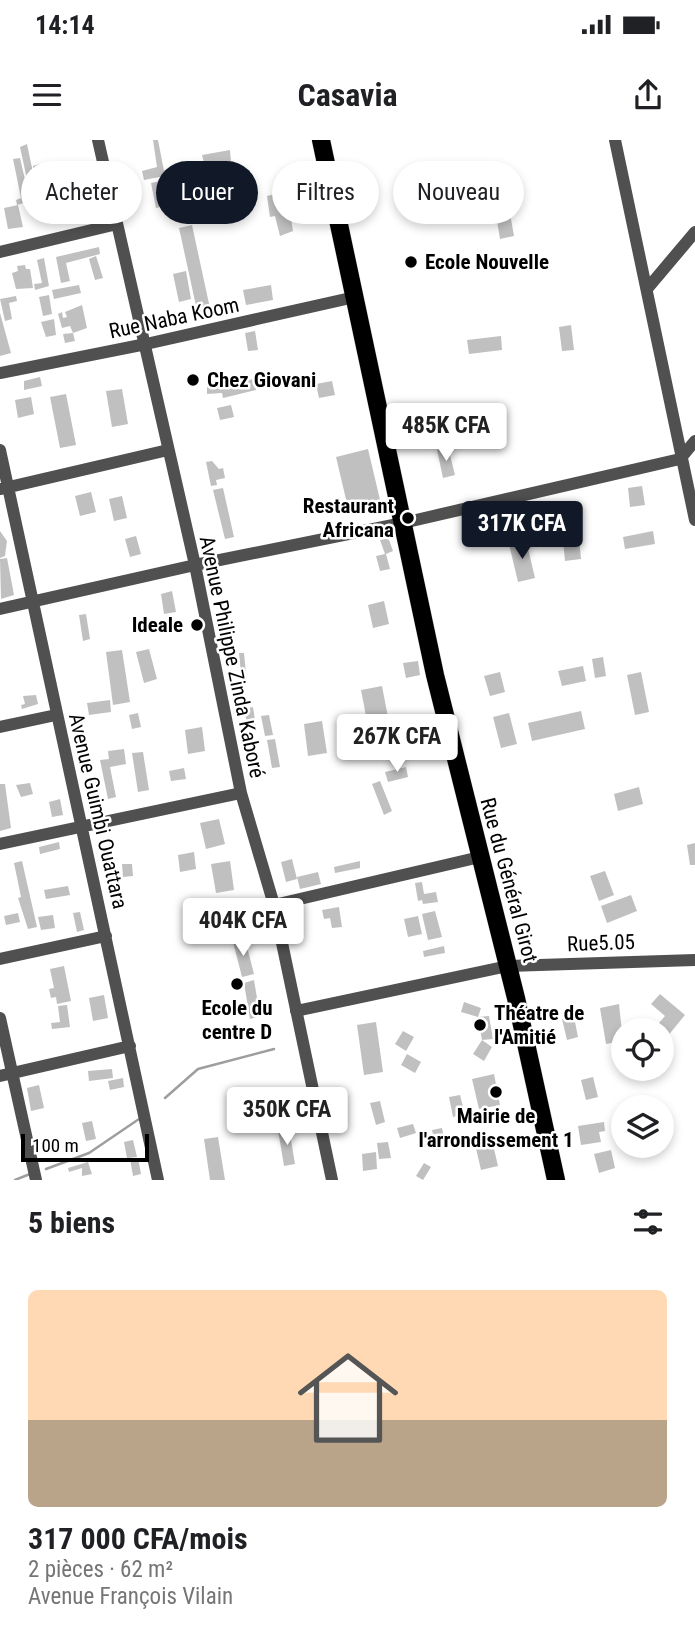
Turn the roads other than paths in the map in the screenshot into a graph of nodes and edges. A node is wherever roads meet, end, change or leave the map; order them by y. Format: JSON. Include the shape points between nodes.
{"nodes":[{"id":1,"x":98,"y":140,"type":"edge"},
{"id":2,"x":321,"y":140,"type":"edge"},
{"id":3,"x":615,"y":140,"type":"edge"},
{"id":4,"x":103,"y":161,"type":"edge"},
{"id":5,"x":117,"y":224,"type":"joint"},
{"id":6,"x":695,"y":232,"type":"edge"},
{"id":7,"x":0,"y":252,"type":"edge"},
{"id":8,"x":647,"y":289,"type":"junction"},
{"id":9,"x":355,"y":297,"type":"junction"},
{"id":10,"x":146,"y":344,"type":"junction"},
{"id":11,"x":0,"y":373,"type":"edge"},
{"id":12,"x":695,"y":441,"type":"edge"},
{"id":13,"x":0,"y":450,"type":"edge"},
{"id":14,"x":167,"y":450,"type":"junction"},
{"id":15,"x":680,"y":459,"type":"junction"},
{"id":16,"x":4,"y":488,"type":"edge"},
{"id":17,"x":695,"y":520,"type":"edge"},
{"id":18,"x":403,"y":523,"type":"junction"},
{"id":19,"x":195,"y":565,"type":"junction"},
{"id":20,"x":33,"y":603,"type":"junction"},
{"id":21,"x":0,"y":609,"type":"edge"},
{"id":22,"x":56,"y":715,"type":"junction"},
{"id":23,"x":0,"y":727,"type":"edge"},
{"id":24,"x":240,"y":793,"type":"junction"},
{"id":25,"x":82,"y":826,"type":"junction"},
{"id":26,"x":0,"y":844,"type":"edge"},
{"id":27,"x":480,"y":857,"type":"junction"},
{"id":28,"x":274,"y":905,"type":"junction"},
{"id":29,"x":106,"y":936,"type":"junction"},
{"id":30,"x":0,"y":960,"type":"edge"},
{"id":31,"x":695,"y":960,"type":"edge"},
{"id":32,"x":508,"y":966,"type":"junction"},
{"id":33,"x":296,"y":1011,"type":"junction"},
{"id":34,"x":0,"y":1018,"type":"edge"},
{"id":35,"x":130,"y":1046,"type":"junction"},
{"id":36,"x":6,"y":1075,"type":"edge"},
{"id":37,"x":36,"y":1180,"type":"edge"},
{"id":38,"x":158,"y":1180,"type":"edge"},
{"id":39,"x":332,"y":1180,"type":"edge"},
{"id":40,"x":556,"y":1180,"type":"edge"}],
"edges":[{"from":1,"to":4,"type":"street","name":"Avenue Philippe Zinda Kaboré"},
{"from":2,"to":9,"type":"highway","name":"Rue du Général Girot"},
{"from":3,"to":8,"type":"street"},
{"from":5,"to":7,"type":"street"},
{"from":5,"to":10,"type":"street","name":"Avenue Philippe Zinda Kaboré"},
{"from":6,"to":8,"type":"street"},
{"from":8,"to":15,"type":"street"},
{"from":9,"to":10,"type":"street","name":"Rue Naba Koom"},
{"from":9,"to":18,"type":"highway","name":"Rue du Général Girot"},
{"from":10,"to":11,"type":"street","name":"Rue Naba Koom"},
{"from":10,"to":14,"type":"street","name":"Avenue Philippe Zinda Kaboré"},
{"from":12,"to":15,"type":"street"},
{"from":13,"to":16,"type":"street","name":"Avenue Guimbi Ouattara"},
{"from":14,"to":16,"type":"street"},
{"from":14,"to":19,"type":"street","name":"Avenue Philippe Zinda Kaboré"},
{"from":15,"to":17,"type":"street"},
{"from":15,"to":18,"type":"street"},
{"from":16,"to":20,"type":"street","name":"Avenue Guimbi Ouattara"},
{"from":18,"to":19,"type":"street"},
{"from":18,"to":27,"type":"highway","name":"Rue du Général Girot"},
{"from":19,"to":20,"type":"street"},
{"from":19,"to":24,"type":"street","name":"Avenue Philippe Zinda Kaboré"},
{"from":20,"to":21,"type":"street"},
{"from":20,"to":22,"type":"street","name":"Avenue Guimbi Ouattara"},
{"from":22,"to":23,"type":"street"},
{"from":22,"to":25,"type":"street","name":"Avenue Guimbi Ouattara"},
{"from":24,"to":25,"type":"street"},
{"from":24,"to":28,"type":"street","name":"Avenue Philippe Zinda Kaboré"},
{"from":25,"to":26,"type":"street"},
{"from":25,"to":29,"type":"street","name":"Avenue Guimbi Ouattara"},
{"from":27,"to":28,"type":"street"},
{"from":27,"to":32,"type":"highway","name":"Rue du Général Girot"},
{"from":28,"to":33,"type":"street","name":"Avenue Philippe Zinda Kaboré"},
{"from":29,"to":30,"type":"street"},
{"from":29,"to":35,"type":"street","name":"Avenue Guimbi Ouattara"},
{"from":31,"to":32,"type":"street","name":"Rue5.05"},
{"from":32,"to":33,"type":"street","name":"Rue5.05"},
{"from":32,"to":40,"type":"highway","name":"Rue du Général Girot"},
{"from":33,"to":39,"type":"street","name":"Avenue Philippe Zinda Kaboré"},
{"from":34,"to":36,"type":"street"},
{"from":35,"to":36,"type":"street"},
{"from":35,"to":38,"type":"street","name":"Avenue Guimbi Ouattara"},
{"from":36,"to":37,"type":"street"}]}
